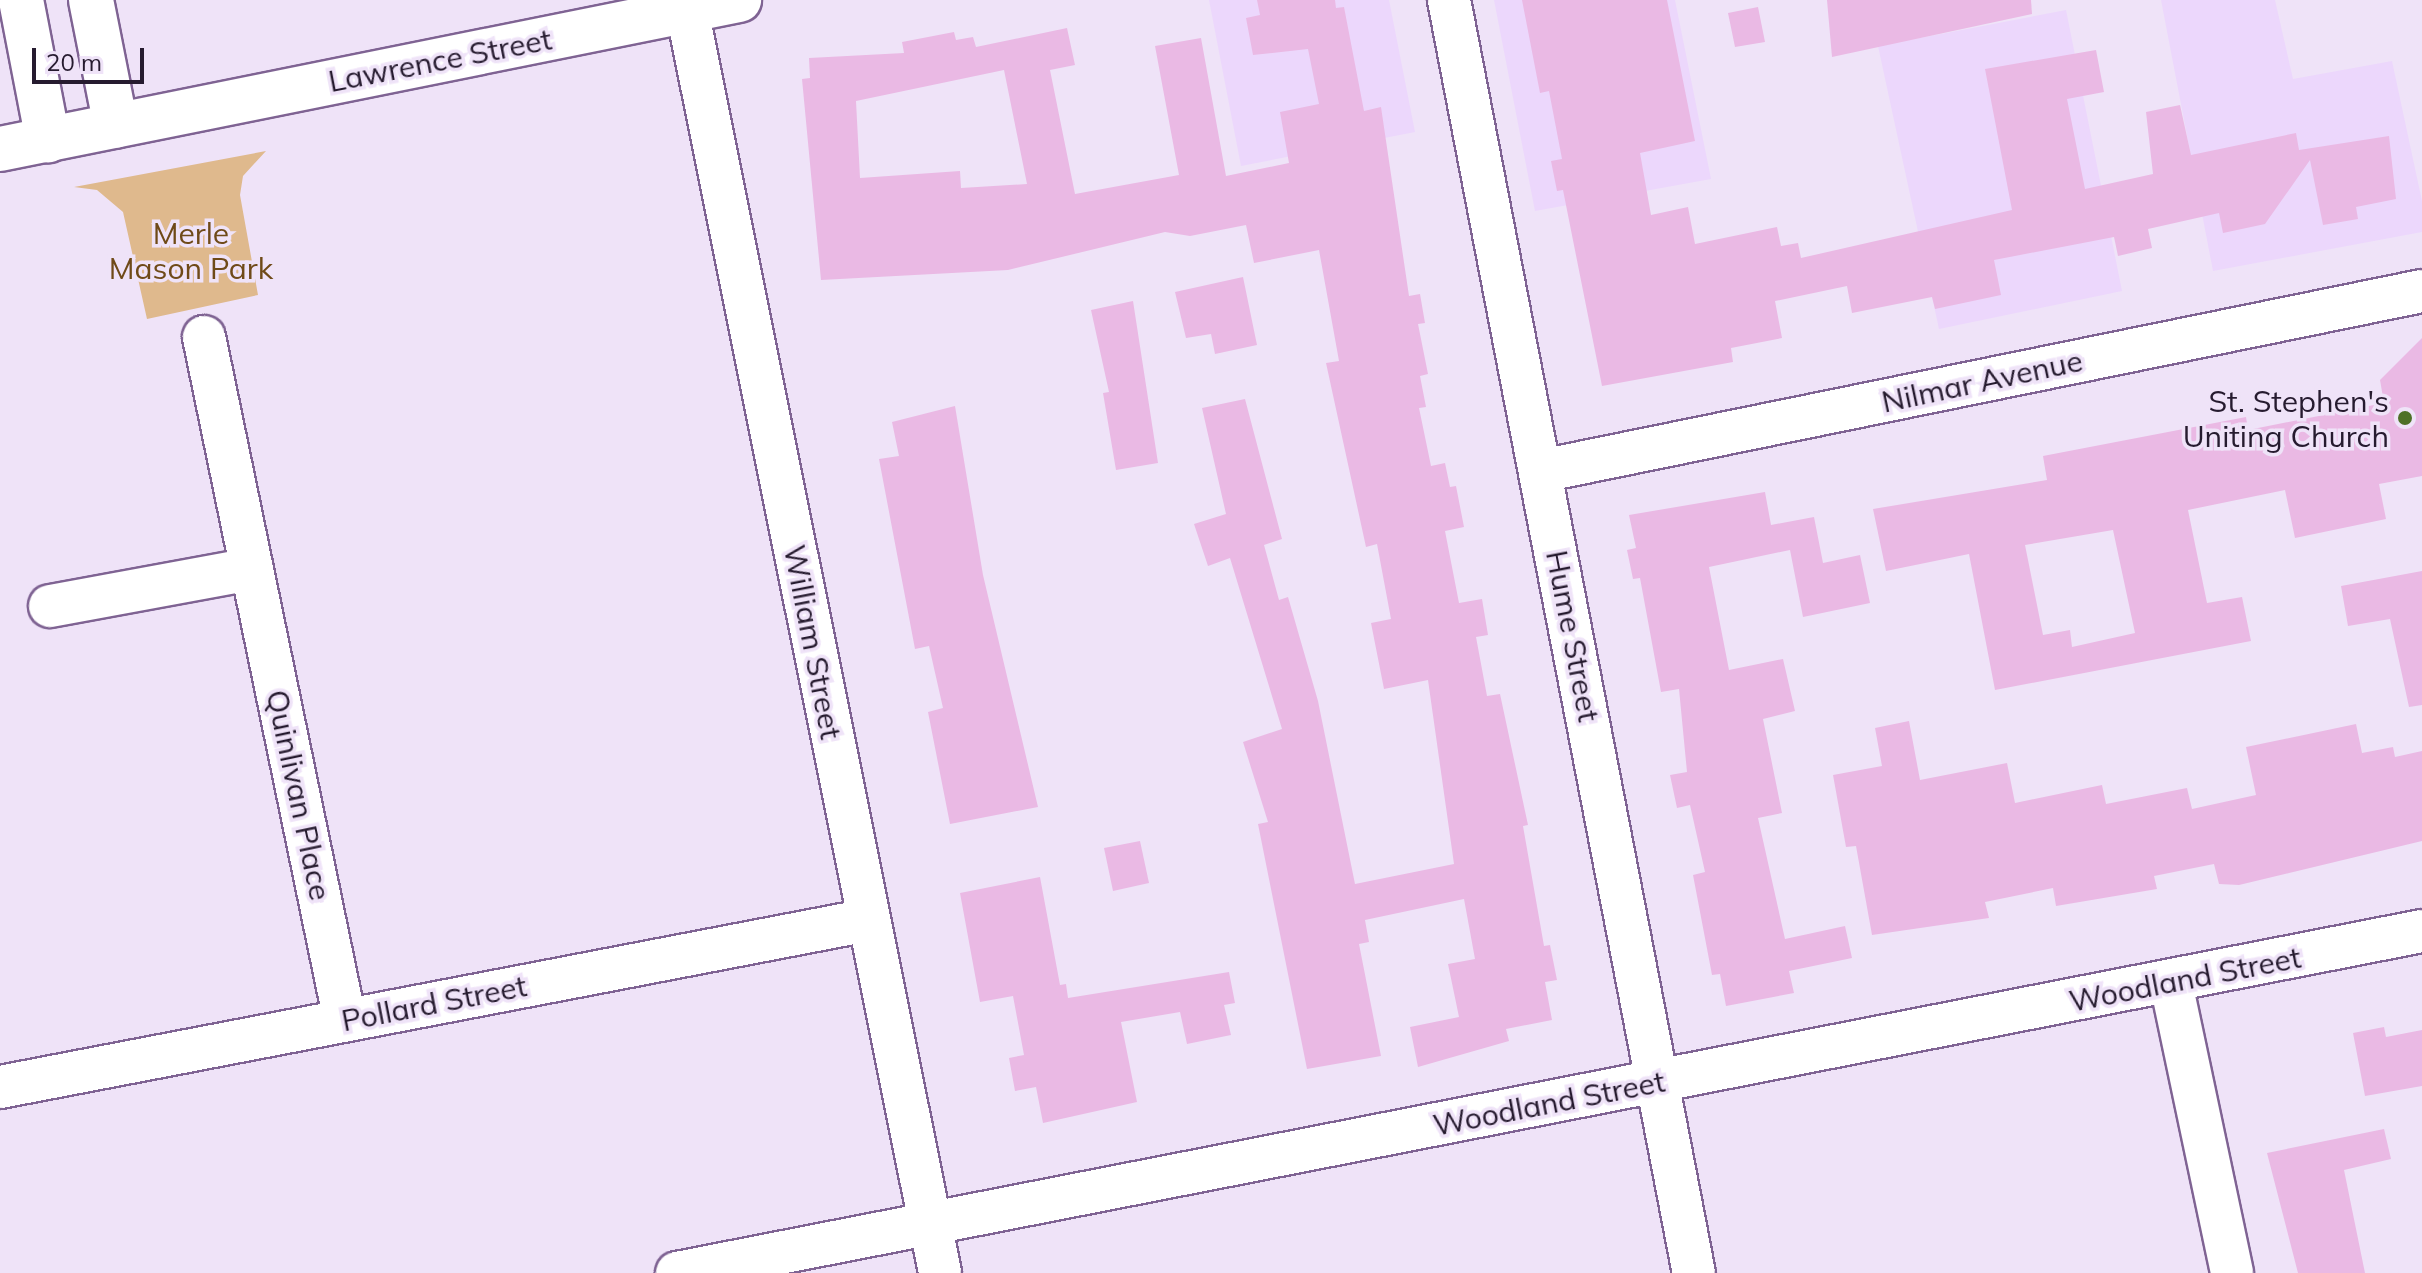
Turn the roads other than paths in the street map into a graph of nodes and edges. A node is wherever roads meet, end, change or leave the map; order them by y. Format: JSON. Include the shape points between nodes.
{"nodes":[{"id":1,"x":21,"y":0,"type":"edge"},
{"id":2,"x":91,"y":0,"type":"edge"},
{"id":3,"x":739,"y":0,"type":"edge"},
{"id":4,"x":1449,"y":0,"type":"edge"},
{"id":5,"x":687,"y":10,"type":"junction"},
{"id":6,"x":116,"y":126,"type":"junction"},
{"id":7,"x":48,"y":140,"type":"junction"},
{"id":8,"x":0,"y":149,"type":"edge"},
{"id":9,"x":2422,"y":291,"type":"edge"},
{"id":10,"x":204,"y":337,"type":"dead end"},
{"id":11,"x":1541,"y":471,"type":"junction"},
{"id":12,"x":252,"y":569,"type":"junction"},
{"id":13,"x":50,"y":606,"type":"dead end"},
{"id":14,"x":868,"y":920,"type":"junction"},
{"id":15,"x":2422,"y":931,"type":"edge"},
{"id":16,"x":2171,"y":983,"type":"junction"},
{"id":17,"x":345,"y":1021,"type":"junction"},
{"id":18,"x":1657,"y":1082,"type":"junction"},
{"id":19,"x":0,"y":1087,"type":"edge"},
{"id":20,"x":930,"y":1223,"type":"junction"},
{"id":21,"x":677,"y":1273,"type":"edge"},
{"id":22,"x":940,"y":1273,"type":"edge"},
{"id":23,"x":1694,"y":1273,"type":"edge"},
{"id":24,"x":2232,"y":1273,"type":"edge"}],
"edges":[{"from":1,"to":7,"type":"main road"},
{"from":2,"to":6,"type":"main road"},
{"from":3,"to":5,"type":"main road","name":"Lawrence Street"},
{"from":4,"to":11,"type":"street","name":"Hume Street"},
{"from":5,"to":6,"type":"main road","name":"Lawrence Street"},
{"from":5,"to":14,"type":"street","name":"William Street"},
{"from":6,"to":7,"type":"main road","name":"Lawrence Street"},
{"from":7,"to":8,"type":"main road","name":"Lawrence Street"},
{"from":9,"to":11,"type":"street","name":"Nilmar Avenue"},
{"from":10,"to":12,"type":"street","name":"Quinlivan Place"},
{"from":11,"to":18,"type":"street","name":"Hume Street"},
{"from":12,"to":13,"type":"street"},
{"from":12,"to":17,"type":"street","name":"Quinlivan Place"},
{"from":14,"to":17,"type":"street","name":"Pollard Street"},
{"from":14,"to":20,"type":"street","name":"William Street"},
{"from":15,"to":16,"type":"street","name":"Woodland Street"},
{"from":16,"to":18,"type":"street","name":"Woodland Street"},
{"from":16,"to":24,"type":"street"},
{"from":17,"to":19,"type":"street","name":"Pollard Street"},
{"from":18,"to":20,"type":"street","name":"Woodland Street"},
{"from":18,"to":23,"type":"street","name":"Hume Street"},
{"from":20,"to":21,"type":"street","name":"Woodland Street"},
{"from":20,"to":22,"type":"street","name":"William Street"}]}
